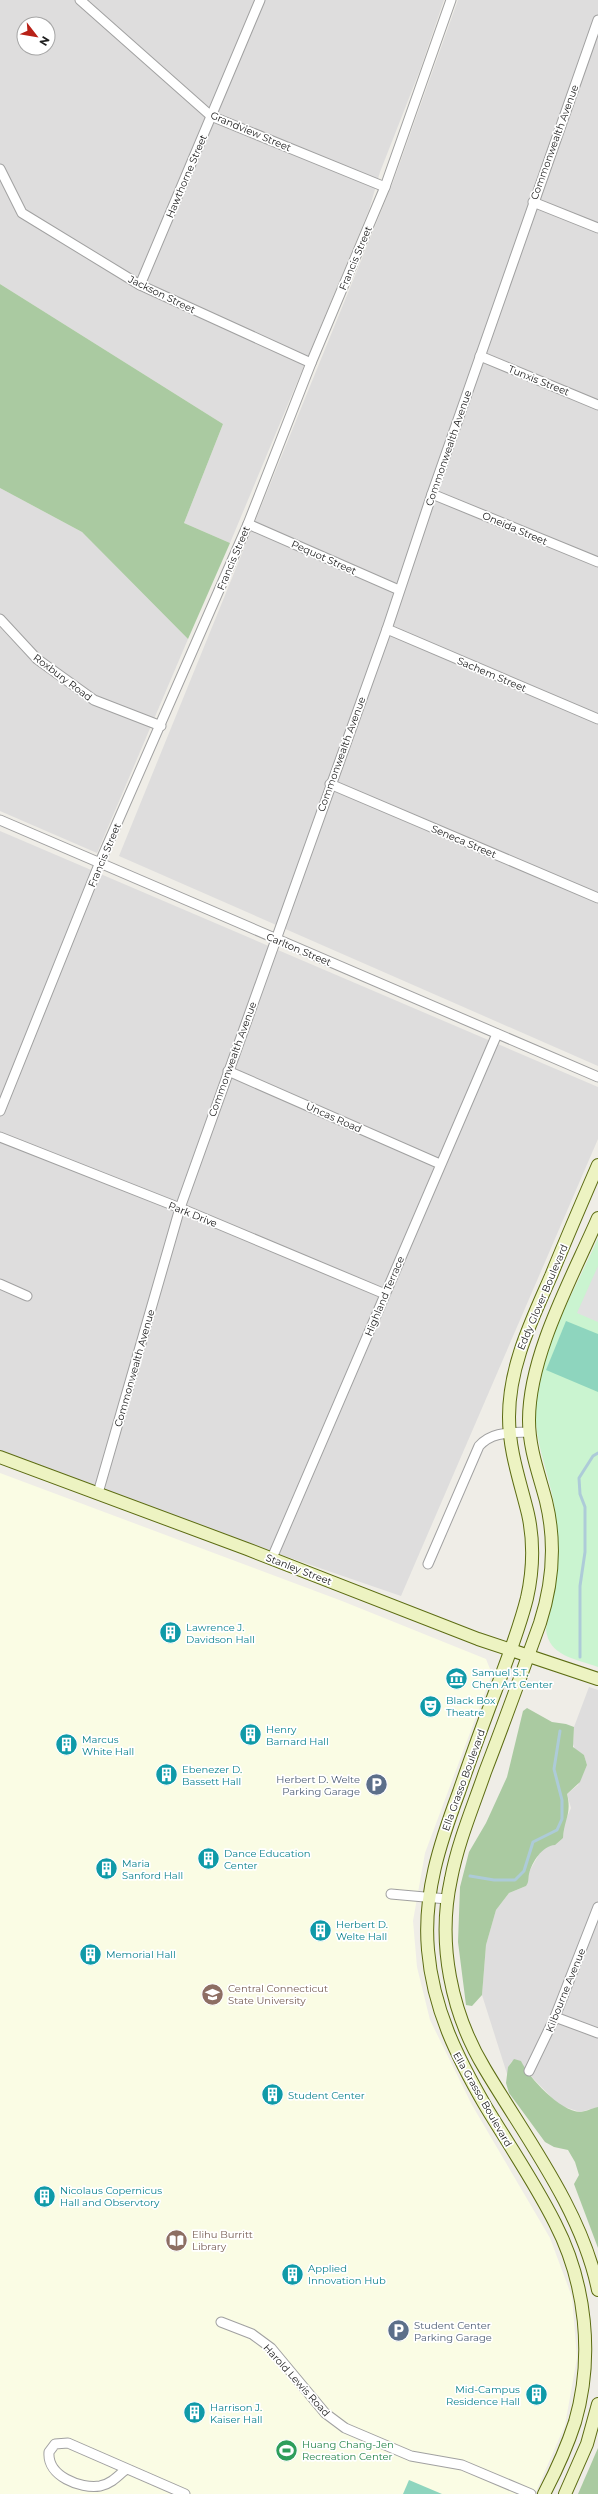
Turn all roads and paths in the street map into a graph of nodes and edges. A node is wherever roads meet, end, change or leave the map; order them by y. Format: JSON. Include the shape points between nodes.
{"nodes":[{"id":1,"x":80,"y":0,"type":"edge"},
{"id":2,"x":260,"y":0,"type":"edge"},
{"id":3,"x":451,"y":0,"type":"edge"},
{"id":4,"x":598,"y":20,"type":"edge"},
{"id":5,"x":211,"y":116,"type":"junction"},
{"id":6,"x":0,"y":169,"type":"edge"},
{"id":7,"x":385,"y":187,"type":"junction"},
{"id":8,"x":533,"y":202,"type":"junction"},
{"id":9,"x":598,"y":228,"type":"edge"},
{"id":10,"x":140,"y":285,"type":"junction"},
{"id":11,"x":480,"y":356,"type":"junction"},
{"id":12,"x":311,"y":363,"type":"junction"},
{"id":13,"x":598,"y":405,"type":"edge"},
{"id":14,"x":432,"y":494,"type":"junction"},
{"id":15,"x":248,"y":524,"type":"junction"},
{"id":16,"x":598,"y":562,"type":"edge"},
{"id":17,"x":399,"y":590,"type":"junction"},
{"id":18,"x":0,"y":619,"type":"edge"},
{"id":19,"x":387,"y":629,"type":"junction"},
{"id":20,"x":598,"y":719,"type":"edge"},
{"id":21,"x":161,"y":726,"type":"junction"},
{"id":22,"x":330,"y":784,"type":"junction"},
{"id":23,"x":0,"y":820,"type":"edge"},
{"id":24,"x":100,"y":862,"type":"junction"},
{"id":25,"x":598,"y":898,"type":"edge"},
{"id":26,"x":275,"y":939,"type":"junction"},
{"id":27,"x":496,"y":1034,"type":"junction"},
{"id":28,"x":228,"y":1071,"type":"junction"},
{"id":29,"x":598,"y":1077,"type":"edge"},
{"id":30,"x":0,"y":1111,"type":"edge"},
{"id":31,"x":0,"y":1137,"type":"edge"},
{"id":32,"x":440,"y":1164,"type":"junction"},
{"id":33,"x":598,"y":1165,"type":"edge"},
{"id":34,"x":180,"y":1208,"type":"junction"},
{"id":35,"x":598,"y":1218,"type":"edge"},
{"id":36,"x":557,"y":1260,"type":"junction"},
{"id":37,"x":576,"y":1269,"type":"junction"},
{"id":38,"x":0,"y":1284,"type":"edge"},
{"id":39,"x":385,"y":1294,"type":"junction"},
{"id":40,"x":27,"y":1296,"type":"dead end"},
{"id":41,"x":530,"y":1432,"type":"junction"},
{"id":42,"x":509,"y":1434,"type":"junction"},
{"id":43,"x":0,"y":1457,"type":"edge"},
{"id":44,"x":98,"y":1493,"type":"junction"},
{"id":45,"x":272,"y":1558,"type":"junction"},
{"id":46,"x":428,"y":1564,"type":"dead end"},
{"id":47,"x":510,"y":1650,"type":"junction"},
{"id":48,"x":528,"y":1656,"type":"junction"},
{"id":49,"x":598,"y":1679,"type":"edge"},
{"id":50,"x":391,"y":1894,"type":"dead end"},
{"id":51,"x":429,"y":1897,"type":"junction"},
{"id":52,"x":447,"y":1899,"type":"junction"},
{"id":53,"x":598,"y":1907,"type":"edge"},
{"id":54,"x":555,"y":2017,"type":"junction"},
{"id":55,"x":598,"y":2033,"type":"edge"},
{"id":56,"x":529,"y":2071,"type":"dead end"},
{"id":57,"x":504,"y":2101,"type":"junction"},
{"id":58,"x":488,"y":2111,"type":"junction"},
{"id":59,"x":512,"y":2114,"type":"junction"},
{"id":60,"x":496,"y":2124,"type":"junction"},
{"id":61,"x":598,"y":2290,"type":"edge"},
{"id":62,"x":221,"y":2322,"type":"dead end"},
{"id":63,"x":598,"y":2404,"type":"edge"},
{"id":64,"x":126,"y":2469,"type":"junction"},
{"id":65,"x":185,"y":2494,"type":"edge"},
{"id":66,"x":532,"y":2494,"type":"edge"},
{"id":67,"x":544,"y":2494,"type":"edge"},
{"id":68,"x":565,"y":2494,"type":"edge"}],
"edges":[{"from":1,"to":5,"type":"street","name":"Grandview Street"},
{"from":2,"to":5,"type":"street","name":"Hawthorne Street"},
{"from":3,"to":7,"type":"street","name":"Francis Street"},
{"from":4,"to":8,"type":"street","name":"Commonwealth Avenue"},
{"from":5,"to":7,"type":"street","name":"Grandview Street"},
{"from":5,"to":10,"type":"street","name":"Hawthorne Street"},
{"from":6,"to":10,"type":"street","name":"Jackson Street","via":[[22,214]]},
{"from":7,"to":12,"type":"street","name":"Francis Street"},
{"from":8,"to":9,"type":"street"},
{"from":8,"to":11,"type":"street","name":"Commonwealth Avenue"},
{"from":10,"to":12,"type":"street","name":"Jackson Street"},
{"from":11,"to":13,"type":"street","name":"Tunxis Street"},
{"from":11,"to":14,"type":"street","name":"Commonwealth Avenue"},
{"from":12,"to":15,"type":"street","name":"Francis Street"},
{"from":14,"to":16,"type":"street","name":"Oneida Street"},
{"from":14,"to":17,"type":"street","name":"Commonwealth Avenue"},
{"from":15,"to":17,"type":"street","name":"Pequot Street"},
{"from":15,"to":21,"type":"street","name":"Francis Street"},
{"from":17,"to":19,"type":"street","name":"Commonwealth Avenue"},
{"from":18,"to":21,"type":"street","name":"Roxbury Road","via":[[37,659],[94,700]]},
{"from":19,"to":20,"type":"street","name":"Sachem Street"},
{"from":19,"to":22,"type":"street","name":"Commonwealth Avenue"},
{"from":21,"to":24,"type":"street","name":"Francis Street"},
{"from":22,"to":25,"type":"street","name":"Seneca Street"},
{"from":22,"to":26,"type":"street","name":"Commonwealth Avenue"},
{"from":23,"to":24,"type":"street","name":"Carlton Street"},
{"from":24,"to":26,"type":"street","name":"Carlton Street"},
{"from":24,"to":30,"type":"street","name":"Francis Street"},
{"from":26,"to":27,"type":"street","name":"Carlton Street"},
{"from":26,"to":28,"type":"street","name":"Commonwealth Avenue"},
{"from":27,"to":29,"type":"street","name":"Carlton Street"},
{"from":27,"to":32,"type":"street","name":"Highland Terrace"},
{"from":28,"to":32,"type":"street","name":"Uncas Road"},
{"from":28,"to":34,"type":"street","name":"Commonwealth Avenue"},
{"from":31,"to":34,"type":"street","name":"Park Drive"},
{"from":32,"to":39,"type":"street","name":"Highland Terrace"},
{"from":33,"to":36,"type":"main road","name":"Eddy Glover Boulevard"},
{"from":34,"to":39,"type":"street","name":"Park Drive"},
{"from":34,"to":44,"type":"street","name":"Commonwealth Avenue"},
{"from":35,"to":37,"type":"main road","name":"Eddy Glover Boulevard"},
{"from":36,"to":37,"type":"main road"},
{"from":36,"to":42,"type":"main road","name":"Eddy Glover Boulevard","via":[[517,1360],[510,1395]]},
{"from":37,"to":41,"type":"main road","name":"Eddy Glover Boulevard","via":[[536,1367],[530,1399]]},
{"from":38,"to":40,"type":"street"},
{"from":39,"to":45,"type":"street","name":"Highland Terrace"},
{"from":41,"to":42,"type":"street"},
{"from":41,"to":48,"type":"main road","name":"Eddy Glover Boulevard","via":[[534,1460],[550,1519],[552,1558],[547,1597]]},
{"from":42,"to":46,"type":"street","via":[[485,1438],[479,1446]]},
{"from":42,"to":47,"type":"main road","name":"Eddy Glover Boulevard","via":[[515,1470],[528,1517],[532,1552],[527,1598]]},
{"from":43,"to":44,"type":"main road","name":"Stanley Street"},
{"from":44,"to":45,"type":"main road","name":"Stanley Street"},
{"from":45,"to":47,"type":"main road","name":"Stanley Street"},
{"from":47,"to":48,"type":"main road","name":"Stanley Street"},
{"from":47,"to":51,"type":"main road","name":"Ella Grasso Boulevard","via":[[442,1838]]},
{"from":48,"to":49,"type":"main road","name":"Stanley Street"},
{"from":48,"to":52,"type":"main road","name":"Ella Grasso Boulevard","via":[[460,1842]]},
{"from":50,"to":51,"type":"street"},
{"from":51,"to":52,"type":"street"},
{"from":51,"to":58,"type":"main road","name":"Ella Grasso Boulevard","via":[[428,1950],[438,2006],[456,2054]]},
{"from":52,"to":57,"type":"main road","name":"Ella Grasso Boulevard","via":[[447,1950],[457,2004],[475,2050]]},
{"from":53,"to":54,"type":"street","name":"Kilbourne Avenue"},
{"from":54,"to":55,"type":"street"},
{"from":54,"to":56,"type":"street","name":"Kilbourne Avenue"},
{"from":57,"to":58,"type":"main road"},
{"from":57,"to":59,"type":"main road","name":"Ella Grasso Boulevard"},
{"from":58,"to":60,"type":"main road","name":"Ella Grasso Boulevard"},
{"from":59,"to":60,"type":"main road"},
{"from":59,"to":61,"type":"main road","name":"Ella Grasso Boulevard","via":[[572,2215],[587,2249]]},
{"from":60,"to":67,"type":"main road","name":"Ella Grasso Boulevard","via":[[561,2236],[577,2282],[584,2320],[585,2353],[579,2404],[568,2443]]},
{"from":62,"to":66,"type":"street","name":"Harold Lewis Road","via":[[252,2334],[271,2348],[326,2413],[345,2428],[411,2456],[465,2466]]},
{"from":63,"to":68,"type":"main road","via":[[585,2449]]},
{"from":64,"to":64,"type":"street","via":[[68,2443],[55,2444],[50,2452],[51,2463],[72,2483],[101,2486],[115,2480]]},
{"from":64,"to":65,"type":"street"}]}
